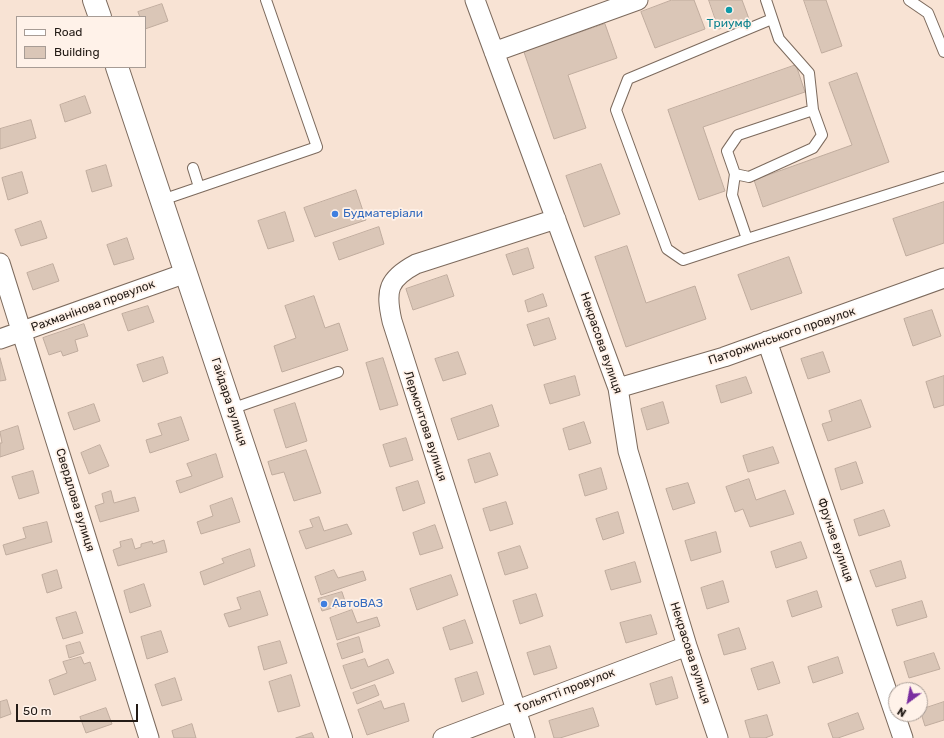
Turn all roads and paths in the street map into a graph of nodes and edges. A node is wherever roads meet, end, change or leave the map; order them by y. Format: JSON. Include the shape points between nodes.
{"nodes":[{"id":1,"x":94,"y":0,"type":"edge"},
{"id":2,"x":266,"y":0,"type":"edge"},
{"id":3,"x":475,"y":0,"type":"edge"},
{"id":4,"x":638,"y":0,"type":"edge"},
{"id":5,"x":766,"y":0,"type":"edge"},
{"id":6,"x":909,"y":0,"type":"edge"},
{"id":7,"x":100,"y":16,"type":"edge"},
{"id":8,"x":772,"y":18,"type":"junction"},
{"id":9,"x":494,"y":52,"type":"junction"},
{"id":10,"x":944,"y":52,"type":"edge"},
{"id":11,"x":117,"y":68,"type":"edge"},
{"id":12,"x":813,"y":110,"type":"junction"},
{"id":13,"x":192,"y":168,"type":"dead end"},
{"id":14,"x":735,"y":174,"type":"junction"},
{"id":15,"x":944,"y":177,"type":"edge"},
{"id":16,"x":199,"y":187,"type":"junction"},
{"id":17,"x":162,"y":200,"type":"junction"},
{"id":18,"x":556,"y":219,"type":"junction"},
{"id":19,"x":747,"y":239,"type":"junction"},
{"id":20,"x":0,"y":262,"type":"edge"},
{"id":21,"x":186,"y":273,"type":"junction"},
{"id":22,"x":944,"y":279,"type":"edge"},
{"id":23,"x":22,"y":332,"type":"junction"},
{"id":24,"x":0,"y":339,"type":"edge"},
{"id":25,"x":767,"y":341,"type":"junction"},
{"id":26,"x":338,"y":372,"type":"dead end"},
{"id":27,"x":618,"y":388,"type":"junction"},
{"id":28,"x":231,"y":409,"type":"junction"},
{"id":29,"x":687,"y":646,"type":"junction"},
{"id":30,"x":515,"y":710,"type":"junction"},
{"id":31,"x":149,"y":738,"type":"edge"},
{"id":32,"x":341,"y":738,"type":"edge"},
{"id":33,"x":443,"y":738,"type":"edge"},
{"id":34,"x":525,"y":738,"type":"edge"},
{"id":35,"x":718,"y":738,"type":"edge"},
{"id":36,"x":903,"y":738,"type":"edge"}],
"edges":[{"from":1,"to":7,"type":"street"},
{"from":2,"to":16,"type":"lane","via":[[317,147]]},
{"from":3,"to":9,"type":"street","name":"Некрасова вулиця"},
{"from":4,"to":9,"type":"street"},
{"from":5,"to":8,"type":"lane"},
{"from":6,"to":10,"type":"lane","via":[[928,13]]},
{"from":8,"to":12,"type":"lane","via":[[779,39],[810,73]]},
{"from":8,"to":19,"type":"lane","via":[[628,79],[616,110],[667,249],[683,260]]},
{"from":9,"to":18,"type":"street","name":"Некрасова вулиця"},
{"from":11,"to":17,"type":"street","name":"Гайдара вулиця"},
{"from":12,"to":14,"type":"lane","via":[[738,136],[727,151]]},
{"from":12,"to":14,"type":"lane","via":[[822,136],[813,148],[749,177]]},
{"from":13,"to":16,"type":"lane"},
{"from":14,"to":19,"type":"lane","via":[[732,195]]},
{"from":15,"to":19,"type":"lane"},
{"from":16,"to":17,"type":"lane"},
{"from":17,"to":21,"type":"street","name":"Гайдара вулиця"},
{"from":18,"to":27,"type":"street","name":"Некрасова вулиця"},
{"from":18,"to":30,"type":"street","name":"Лермонтова вулиця","via":[[416,264],[401,272],[390,285],[388,300],[392,321]]},
{"from":20,"to":23,"type":"street","name":"Свердлова вулиця"},
{"from":21,"to":23,"type":"street","name":"Рахманінова провулок"},
{"from":21,"to":28,"type":"street","name":"Гайдара вулиця"},
{"from":22,"to":25,"type":"street","name":"Паторжинського провулок"},
{"from":23,"to":24,"type":"street","name":"Рахманінова провулок"},
{"from":23,"to":31,"type":"street","name":"Свердлова вулиця"},
{"from":25,"to":27,"type":"street","name":"Паторжинського провулок","via":[[724,357]]},
{"from":25,"to":36,"type":"street","name":"Фрунзе вулиця"},
{"from":26,"to":28,"type":"lane"},
{"from":27,"to":29,"type":"street","name":"Некрасова вулиця","via":[[628,451]]},
{"from":28,"to":32,"type":"street","name":"Гайдара вулиця"},
{"from":29,"to":30,"type":"street","name":"Тольятті провулок"},
{"from":29,"to":35,"type":"street","name":"Некрасова вулиця"},
{"from":30,"to":33,"type":"street","name":"Тольятті провулок"},
{"from":30,"to":34,"type":"street","name":"Лермонтова вулиця"}]}
